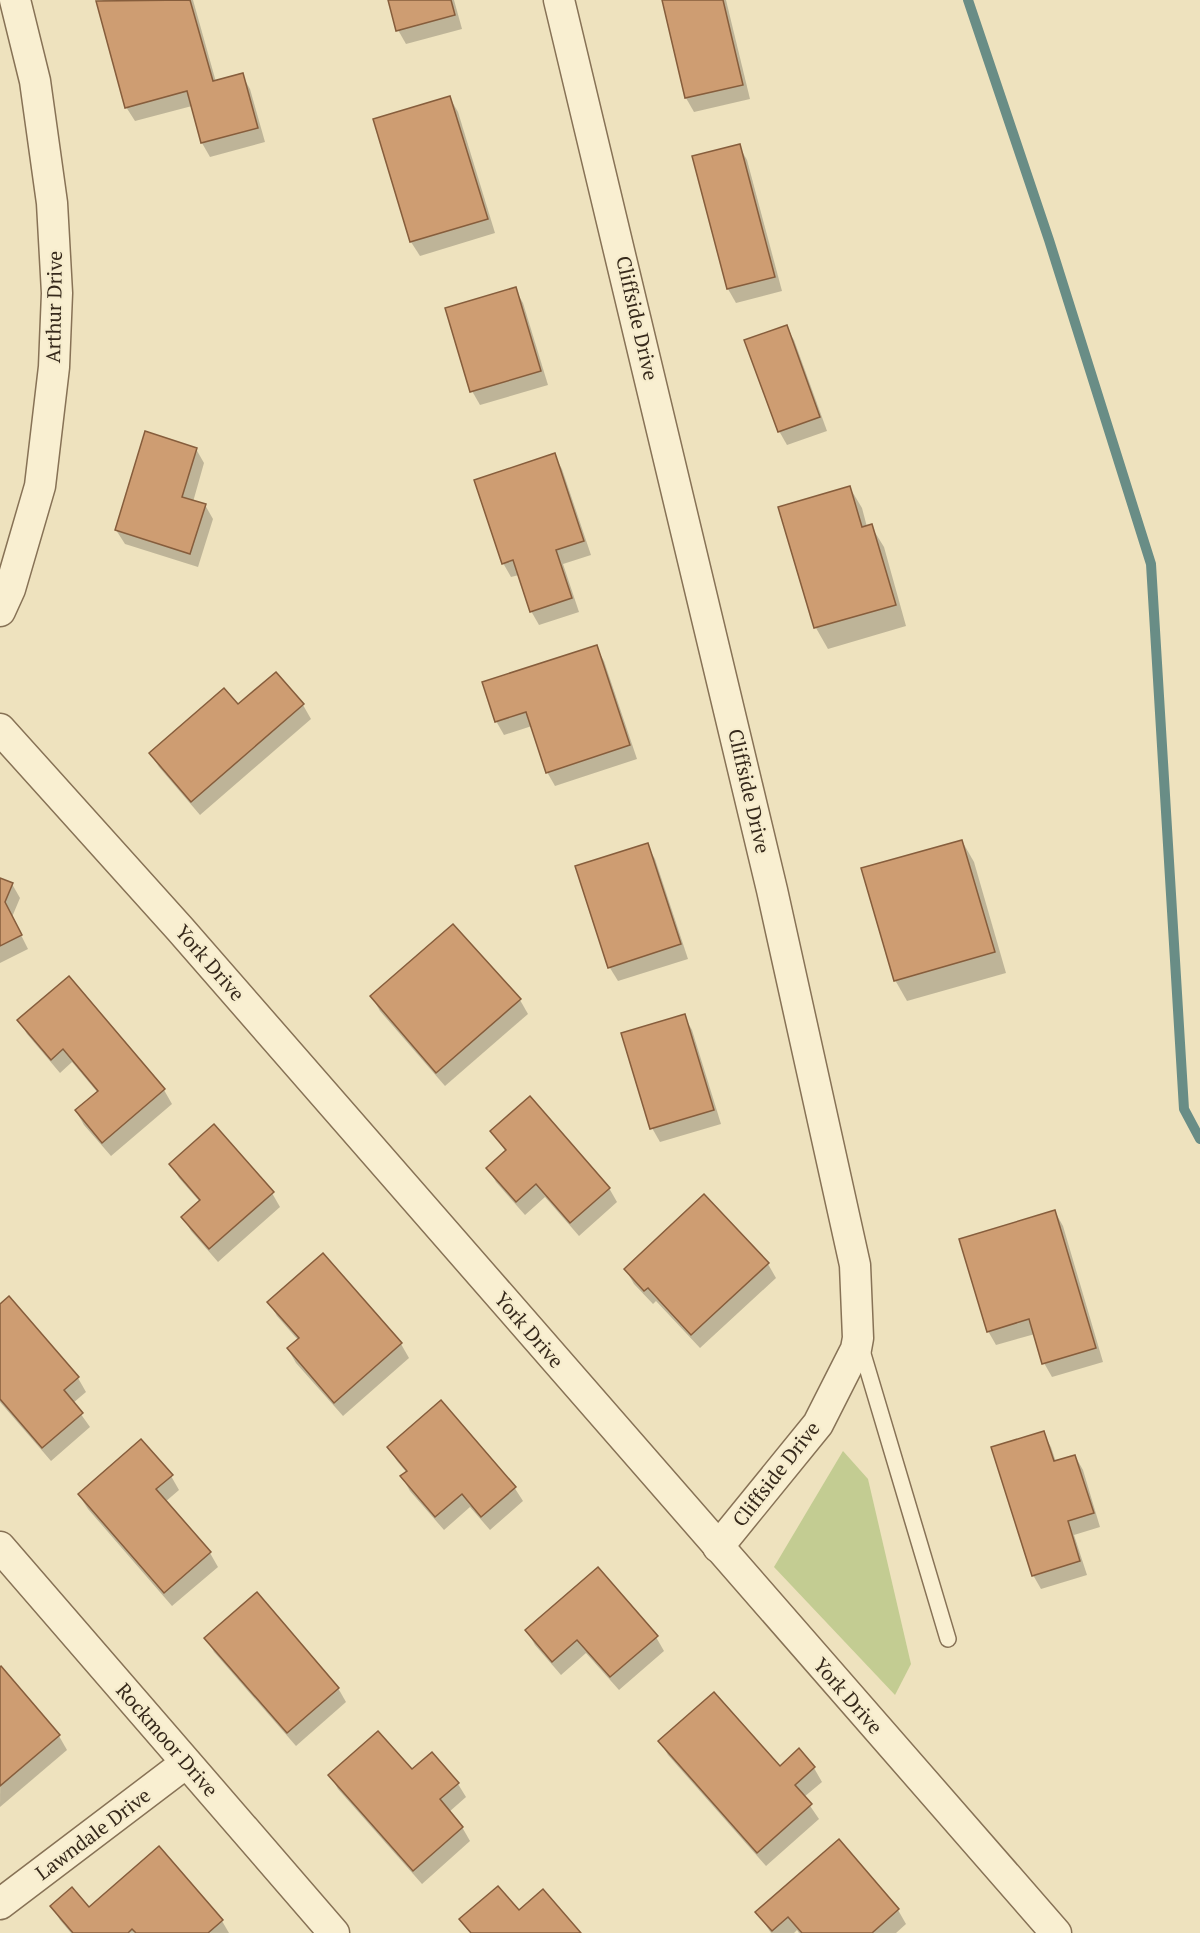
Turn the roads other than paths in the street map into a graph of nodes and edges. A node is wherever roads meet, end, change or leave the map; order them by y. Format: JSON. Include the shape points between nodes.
{"nodes":[{"id":1,"x":15,"y":0,"type":"edge"},
{"id":2,"x":560,"y":0,"type":"edge"},
{"id":3,"x":0,"y":611,"type":"edge"},
{"id":4,"x":0,"y":729,"type":"edge"},
{"id":5,"x":858,"y":1338,"type":"junction"},
{"id":6,"x":0,"y":1547,"type":"edge"},
{"id":7,"x":718,"y":1547,"type":"junction"},
{"id":8,"x":948,"y":1639,"type":"dead end"},
{"id":9,"x":186,"y":1763,"type":"junction"},
{"id":10,"x":0,"y":1904,"type":"edge"},
{"id":11,"x":334,"y":1933,"type":"edge"},
{"id":12,"x":1056,"y":1933,"type":"edge"}],
"edges":[{"from":1,"to":3,"type":"street","name":"Arthur Drive","via":[[35,81],[52,203],[57,293],[54,367],[40,486]]},
{"from":2,"to":5,"type":"street","name":"Cliffside Drive","via":[[777,912],[855,1265]]},
{"from":4,"to":7,"type":"street","name":"York Drive","via":[[180,929]]},
{"from":5,"to":7,"type":"street","name":"Cliffside Drive","via":[[818,1424]]},
{"from":5,"to":8,"type":"lane"},
{"from":6,"to":9,"type":"street","name":"Rockmoor Drive"},
{"from":7,"to":12,"type":"street","name":"York Drive"},
{"from":9,"to":10,"type":"street","name":"Lawndale Drive"},
{"from":9,"to":11,"type":"street","name":"Rockmoor Drive"}]}
